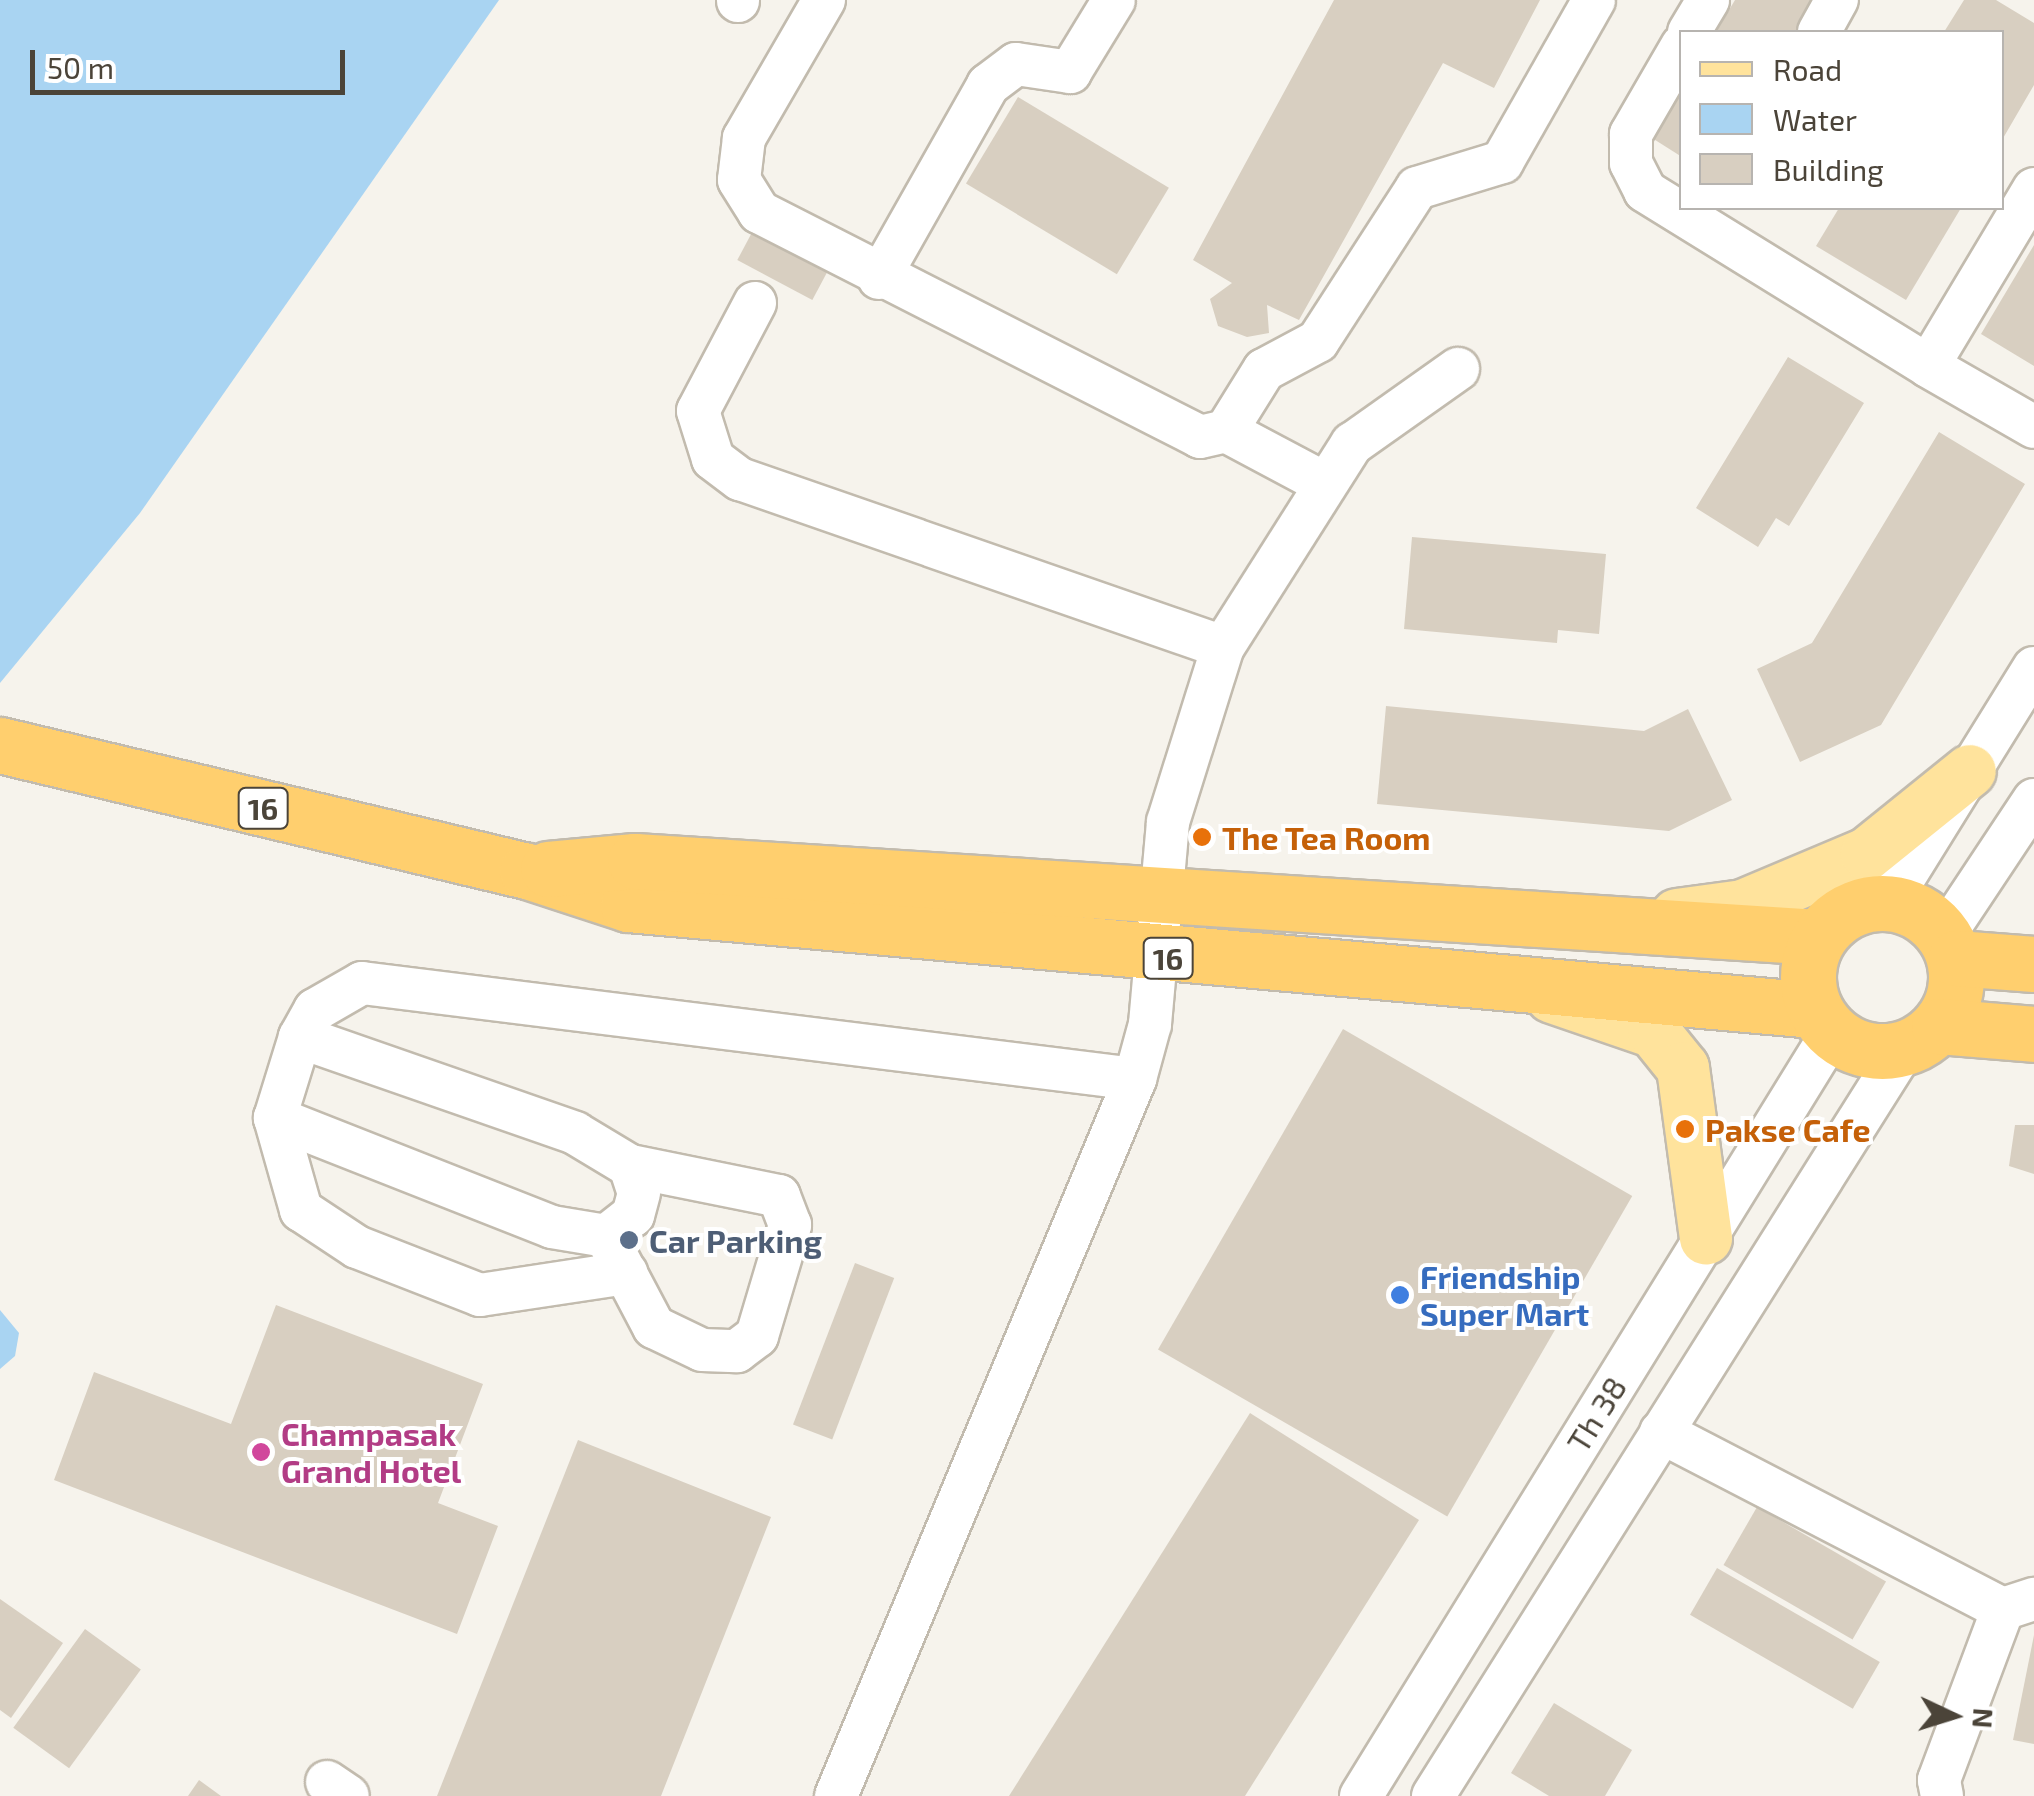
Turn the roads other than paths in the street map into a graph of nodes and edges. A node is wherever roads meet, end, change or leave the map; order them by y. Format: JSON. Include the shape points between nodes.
{"nodes":[{"id":1,"x":824,"y":0,"type":"edge"},
{"id":2,"x":1114,"y":0,"type":"edge"},
{"id":3,"x":1594,"y":0,"type":"edge"},
{"id":4,"x":1708,"y":0,"type":"edge"},
{"id":5,"x":1836,"y":0,"type":"edge"},
{"id":6,"x":1690,"y":30,"type":"edge"},
{"id":7,"x":1820,"y":30,"type":"edge"},
{"id":8,"x":1679,"y":51,"type":"edge"},
{"id":9,"x":2034,"y":189,"type":"edge"},
{"id":10,"x":1679,"y":205,"type":"edge"},
{"id":11,"x":1692,"y":210,"type":"edge"},
{"id":12,"x":1716,"y":219,"type":"edge"},
{"id":13,"x":879,"y":278,"type":"junction"},
{"id":14,"x":755,"y":303,"type":"dead end"},
{"id":15,"x":1928,"y":366,"type":"junction"},
{"id":16,"x":1458,"y":369,"type":"dead end"},
{"id":17,"x":2034,"y":427,"type":"edge"},
{"id":18,"x":1226,"y":431,"type":"junction"},
{"id":19,"x":1324,"y":483,"type":"junction"},
{"id":20,"x":1223,"y":647,"type":"junction"},
{"id":21,"x":2034,"y":668,"type":"edge"},
{"id":22,"x":0,"y":745,"type":"edge"},
{"id":23,"x":1970,"y":771,"type":"junction"},
{"id":24,"x":2034,"y":800,"type":"edge"},
{"id":25,"x":526,"y":871,"type":"junction"},
{"id":26,"x":1162,"y":894,"type":"junction"},
{"id":27,"x":1890,"y":900,"type":"junction"},
{"id":28,"x":1614,"y":924,"type":"junction"},
{"id":29,"x":1818,"y":936,"type":"junction"},
{"id":30,"x":1950,"y":946,"type":"junction"},
{"id":31,"x":1152,"y":957,"type":"junction"},
{"id":32,"x":2034,"y":964,"type":"edge"},
{"id":33,"x":1522,"y":987,"type":"junction"},
{"id":34,"x":1824,"y":1022,"type":"junction"},
{"id":35,"x":2034,"y":1034,"type":"edge"},
{"id":36,"x":300,"y":1037,"type":"junction"},
{"id":37,"x":1921,"y":1038,"type":"junction"},
{"id":38,"x":1135,"y":1080,"type":"junction"},
{"id":39,"x":276,"y":1118,"type":"junction"},
{"id":40,"x":630,"y":1166,"type":"junction"},
{"id":41,"x":1706,"y":1238,"type":"junction"},
{"id":42,"x":616,"y":1254,"type":"junction"},
{"id":43,"x":1661,"y":1432,"type":"junction"},
{"id":44,"x":1547,"y":1494,"type":"junction"},
{"id":45,"x":1601,"y":1522,"type":"junction"},
{"id":46,"x":2019,"y":1604,"type":"edge"},
{"id":47,"x":836,"y":1796,"type":"edge"},
{"id":48,"x":1361,"y":1796,"type":"edge"},
{"id":49,"x":1433,"y":1796,"type":"edge"},
{"id":50,"x":1942,"y":1796,"type":"edge"}],
"edges":[{"from":1,"to":13,"type":"street","via":[[744,138],[739,180],[759,212]]},
{"from":2,"to":13,"type":"street","via":[[1070,72],[1016,64],[988,85]]},
{"from":3,"to":18,"type":"street","via":[[1502,162],[1405,199],[1318,341],[1264,370]]},
{"from":4,"to":6,"type":"street"},
{"from":5,"to":7,"type":"street"},
{"from":8,"to":10,"type":"street","via":[[1632,134],[1631,163],[1645,192]]},
{"from":9,"to":15,"type":"street"},
{"from":11,"to":12,"type":"street"},
{"from":12,"to":15,"type":"street"},
{"from":13,"to":18,"type":"street","via":[[1177,431]]},
{"from":14,"to":20,"type":"street","via":[[698,412],[713,458],[740,479]]},
{"from":15,"to":17,"type":"street"},
{"from":16,"to":19,"type":"street","via":[[1352,444]]},
{"from":18,"to":19,"type":"street"},
{"from":19,"to":20,"type":"street"},
{"from":20,"to":26,"type":"street","via":[[1168,822]]},
{"from":21,"to":23,"type":"street"},
{"from":22,"to":25,"type":"highway","number":"16"},
{"from":23,"to":27,"type":"street"},
{"from":23,"to":28,"type":"main road","via":[[1866,854],[1811,879],[1743,906]]},
{"from":24,"to":30,"type":"street"},
{"from":25,"to":26,"type":"highway","number":"16","via":[[635,861]]},
{"from":25,"to":31,"type":"highway","number":"16","via":[[628,904]]},
{"from":26,"to":28,"type":"highway","number":"16"},
{"from":26,"to":31,"type":"street"},
{"from":27,"to":29,"type":"highway","via":[[1849,908]]},
{"from":27,"to":30,"type":"highway","via":[[1918,909]]},
{"from":28,"to":29,"type":"highway","number":"16"},
{"from":29,"to":34,"type":"highway","via":[[1807,972]]},
{"from":30,"to":32,"type":"highway"},
{"from":30,"to":37,"type":"highway","via":[[1956,995]]},
{"from":31,"to":33,"type":"highway","number":"16"},
{"from":31,"to":38,"type":"street"},
{"from":33,"to":34,"type":"highway","number":"16"},
{"from":33,"to":41,"type":"main road","via":[[1654,1032],[1683,1068]]},
{"from":34,"to":37,"type":"highway","number":"16","via":[[1854,1047]]},
{"from":34,"to":41,"type":"street","name":"Th 38"},
{"from":35,"to":37,"type":"highway","number":"16"},
{"from":36,"to":38,"type":"street","via":[[315,1010],[362,983]]},
{"from":36,"to":39,"type":"street"},
{"from":36,"to":40,"type":"street","via":[[575,1132]]},
{"from":37,"to":43,"type":"street","name":"Th 38"},
{"from":38,"to":47,"type":"street"},
{"from":39,"to":42,"type":"street"},
{"from":39,"to":42,"type":"street","via":[[301,1210],[356,1247],[480,1295]]},
{"from":40,"to":42,"type":"street","via":[[639,1192]]},
{"from":40,"to":42,"type":"street","via":[[779,1196],[790,1225],[756,1336],[737,1350],[702,1350],[654,1326]]},
{"from":41,"to":44,"type":"street","name":"Th 38"},
{"from":43,"to":45,"type":"street","name":"Th 38"},
{"from":43,"to":46,"type":"street"},
{"from":44,"to":45,"type":"street"},
{"from":44,"to":48,"type":"street","name":"Th 38"},
{"from":45,"to":49,"type":"street","name":"Th 38"},
{"from":46,"to":50,"type":"street","via":[[1939,1780]]}]}
